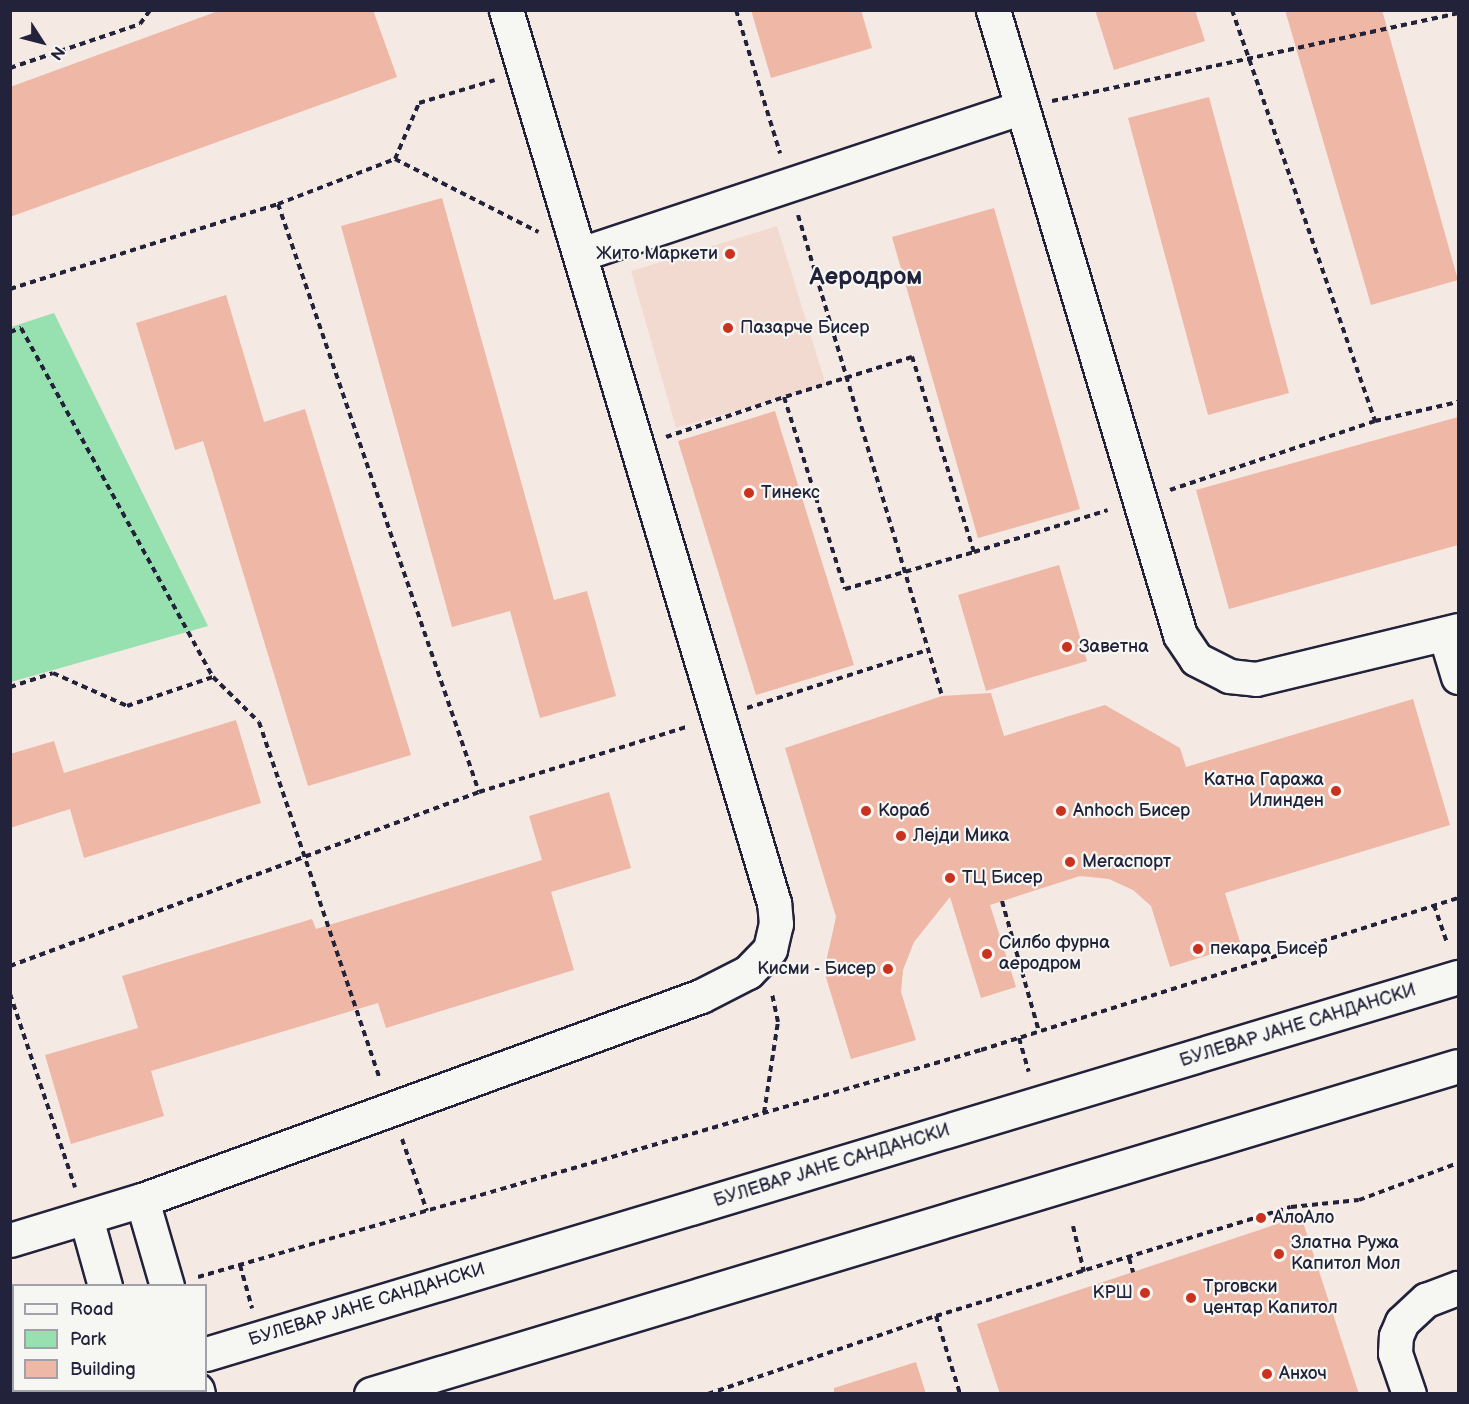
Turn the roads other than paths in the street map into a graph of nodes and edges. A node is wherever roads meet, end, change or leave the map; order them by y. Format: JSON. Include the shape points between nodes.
{"nodes":[{"id":1,"x":506,"y":10,"type":"edge"},
{"id":2,"x":993,"y":10,"type":"edge"},
{"id":3,"x":1020,"y":108,"type":"junction"},
{"id":4,"x":581,"y":254,"type":"junction"},
{"id":5,"x":1452,"y":632,"type":"edge"},
{"id":6,"x":1458,"y":677,"type":"edge"},
{"id":7,"x":1458,"y":977,"type":"edge"},
{"id":8,"x":1458,"y":1066,"type":"edge"},
{"id":9,"x":142,"y":1200,"type":"junction"},
{"id":10,"x":86,"y":1218,"type":"junction"},
{"id":11,"x":10,"y":1240,"type":"edge"},
{"id":12,"x":179,"y":1283,"type":"edge"},
{"id":13,"x":104,"y":1284,"type":"edge"},
{"id":14,"x":1458,"y":1288,"type":"edge"},
{"id":15,"x":207,"y":1354,"type":"edge"},
{"id":16,"x":371,"y":1394,"type":"edge"},
{"id":17,"x":1410,"y":1394,"type":"edge"}],
"edges":[{"from":1,"to":4,"type":"street"},
{"from":2,"to":3,"type":"street"},
{"from":3,"to":4,"type":"street"},
{"from":3,"to":5,"type":"street","via":[[1180,635],[1196,659],[1212,670],[1256,679]]},
{"from":4,"to":9,"type":"street","via":[[774,903],[775,938],[763,959],[738,978],[700,996]]},
{"from":5,"to":6,"type":"street"},
{"from":7,"to":15,"type":"street","name":"БУЛЕВАР ЈАНЕ САНДАНСКИ"},
{"from":8,"to":16,"type":"street"},
{"from":9,"to":10,"type":"street"},
{"from":9,"to":12,"type":"street"},
{"from":10,"to":11,"type":"street"},
{"from":10,"to":13,"type":"street"},
{"from":14,"to":17,"type":"street","via":[[1414,1308],[1399,1329],[1395,1353]]}]}
